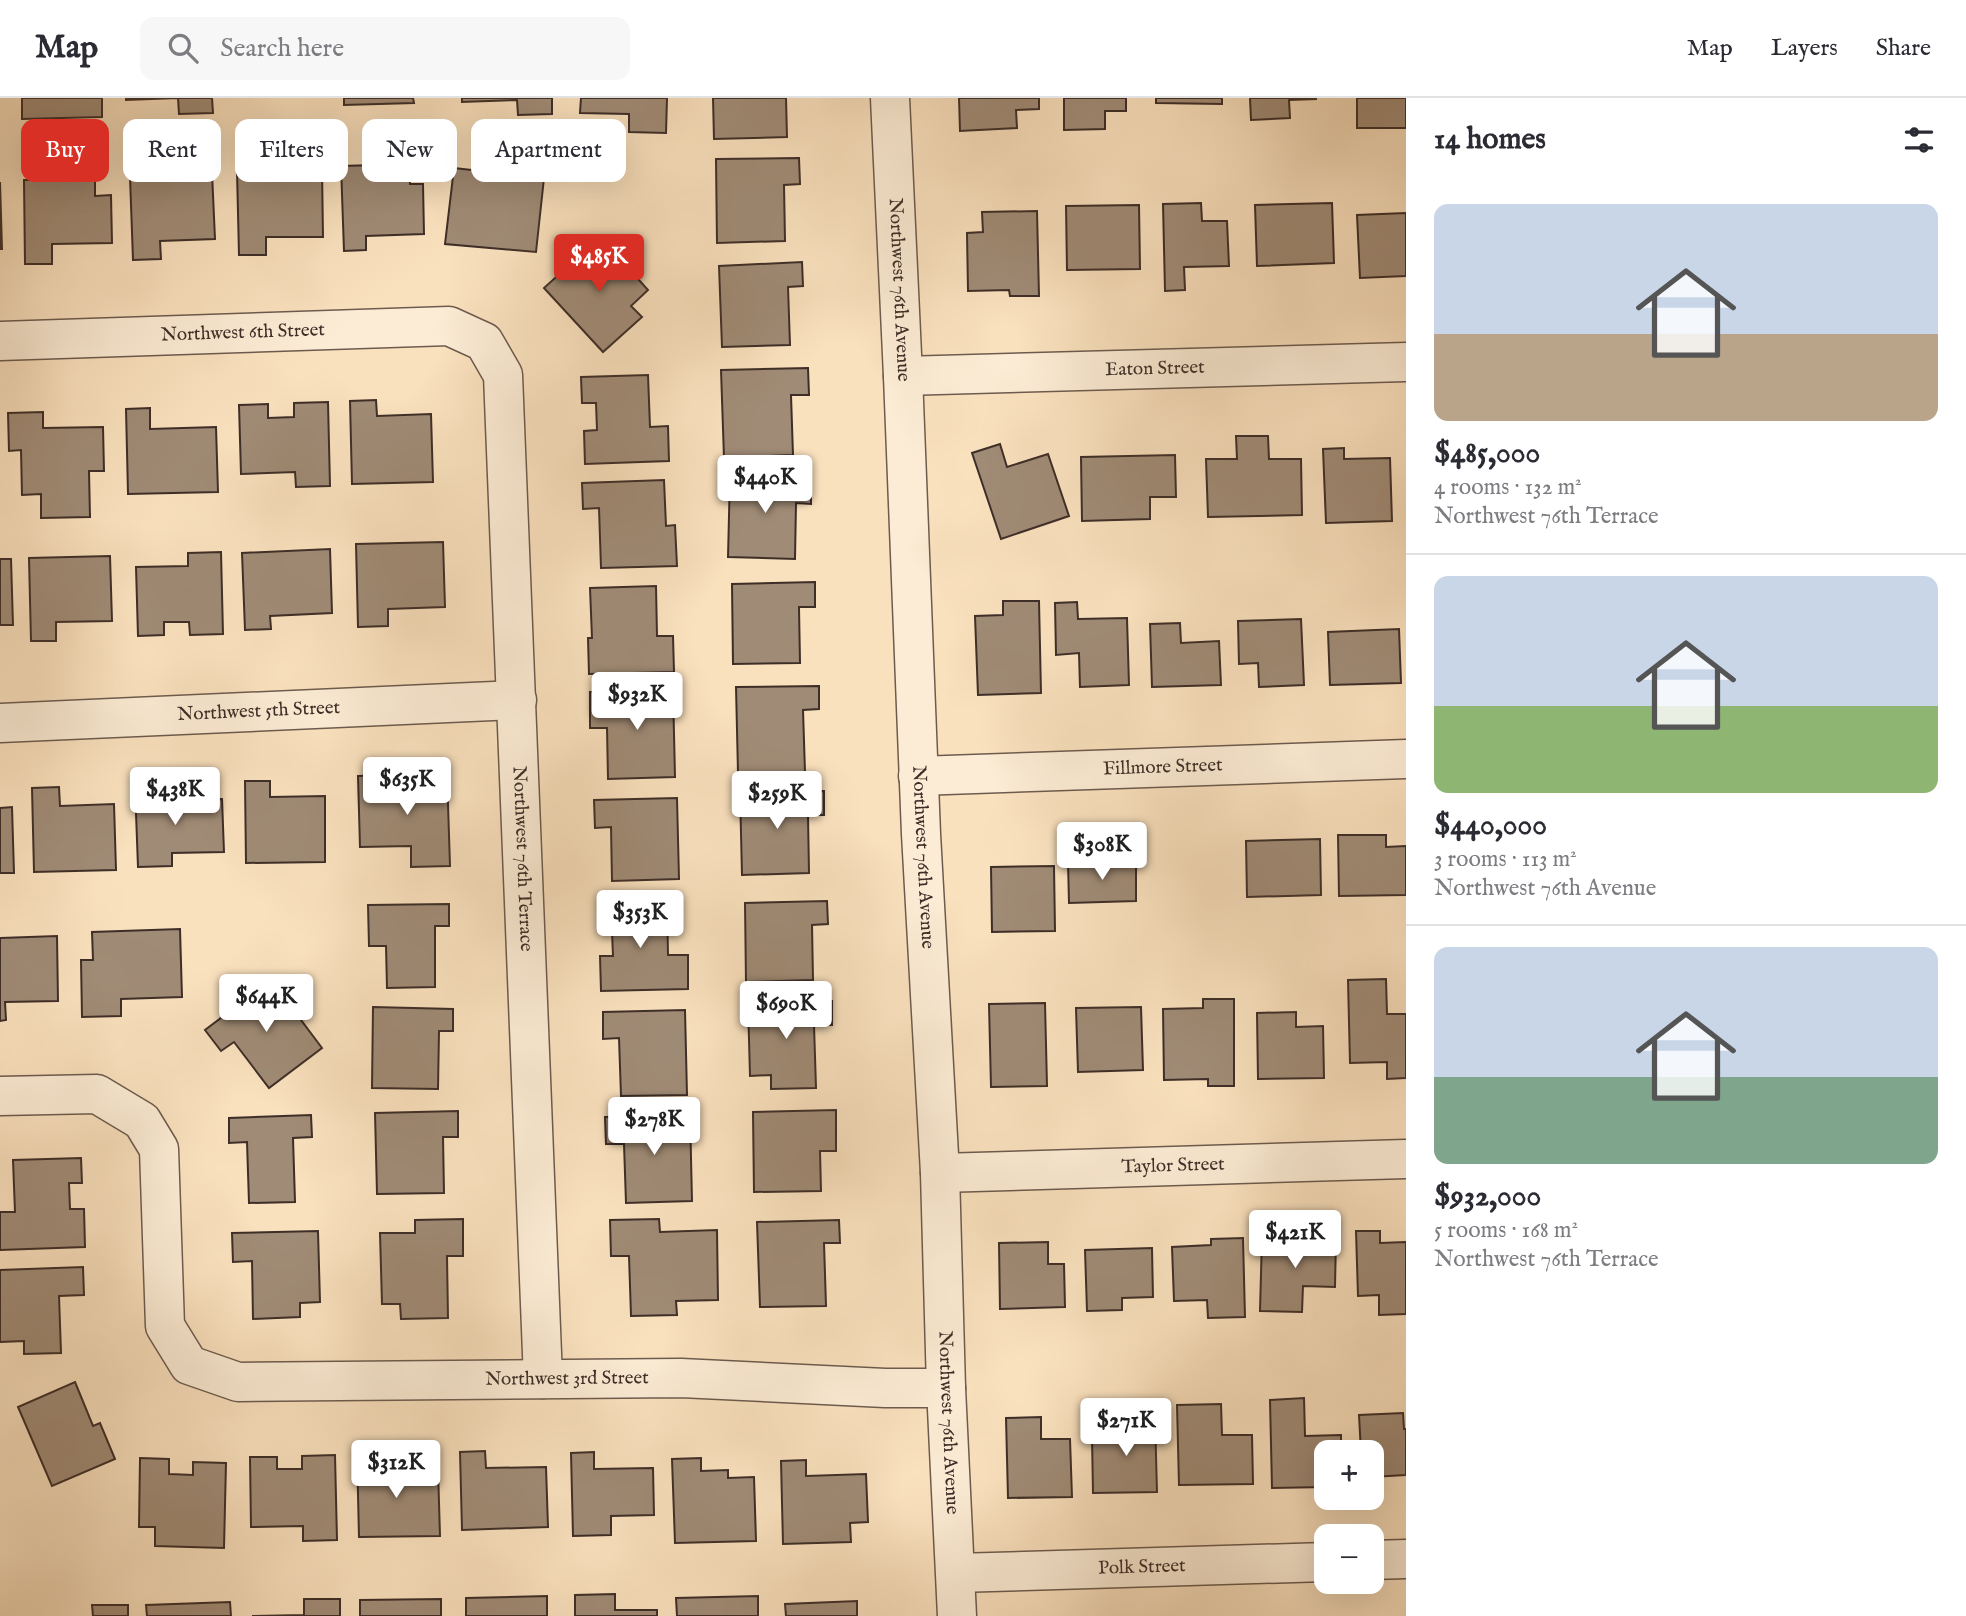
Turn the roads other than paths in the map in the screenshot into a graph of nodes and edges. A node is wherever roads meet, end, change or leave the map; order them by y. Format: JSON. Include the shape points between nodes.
{"nodes":[{"id":1,"x":890,"y":98,"type":"edge"},
{"id":2,"x":0,"y":341,"type":"edge"},
{"id":3,"x":484,"y":342,"type":"joint"},
{"id":4,"x":1406,"y":362,"type":"edge"},
{"id":5,"x":903,"y":376,"type":"junction"},
{"id":6,"x":517,"y":700,"type":"junction"},
{"id":7,"x":0,"y":723,"type":"edge"},
{"id":8,"x":1406,"y":759,"type":"edge"},
{"id":9,"x":918,"y":776,"type":"junction"},
{"id":10,"x":0,"y":1096,"type":"edge"},
{"id":11,"x":1406,"y":1159,"type":"edge"},
{"id":12,"x":940,"y":1173,"type":"junction"},
{"id":13,"x":543,"y":1379,"type":"junction"},
{"id":14,"x":946,"y":1388,"type":"junction"},
{"id":15,"x":1406,"y":1559,"type":"edge"},
{"id":16,"x":1384,"y":1560,"type":"edge"},
{"id":17,"x":1314,"y":1562,"type":"edge"},
{"id":18,"x":956,"y":1573,"type":"junction"},
{"id":19,"x":957,"y":1616,"type":"edge"}],
"edges":[{"from":1,"to":5,"type":"street","name":"Northwest 76th Avenue"},
{"from":2,"to":3,"type":"street","name":"Northwest 6th Street","via":[[449,326]]},
{"from":3,"to":6,"type":"street","name":"Northwest 76th Terrace","via":[[503,375]]},
{"from":4,"to":5,"type":"street","name":"Eaton Street"},
{"from":5,"to":9,"type":"street","name":"Northwest 76th Avenue"},
{"from":6,"to":7,"type":"street","name":"Northwest 5th Street"},
{"from":6,"to":13,"type":"street","name":"Northwest 76th Terrace"},
{"from":8,"to":9,"type":"street","name":"Fillmore Street"},
{"from":9,"to":12,"type":"street","name":"Northwest 76th Avenue"},
{"from":10,"to":13,"type":"street","name":"Northwest 3rd Street","via":[[97,1094],[142,1121],[159,1149],[165,1325],[189,1365],[238,1382]]},
{"from":11,"to":12,"type":"street","name":"Taylor Street"},
{"from":12,"to":14,"type":"street","name":"Northwest 76th Avenue"},
{"from":13,"to":14,"type":"street","name":"Northwest 3rd Street","via":[[681,1378]]},
{"from":14,"to":18,"type":"street","name":"Northwest 76th Avenue"},
{"from":15,"to":16,"type":"street"},
{"from":17,"to":18,"type":"street","name":"Polk Street"},
{"from":18,"to":19,"type":"street","name":"Northwest 76th Avenue"}]}
